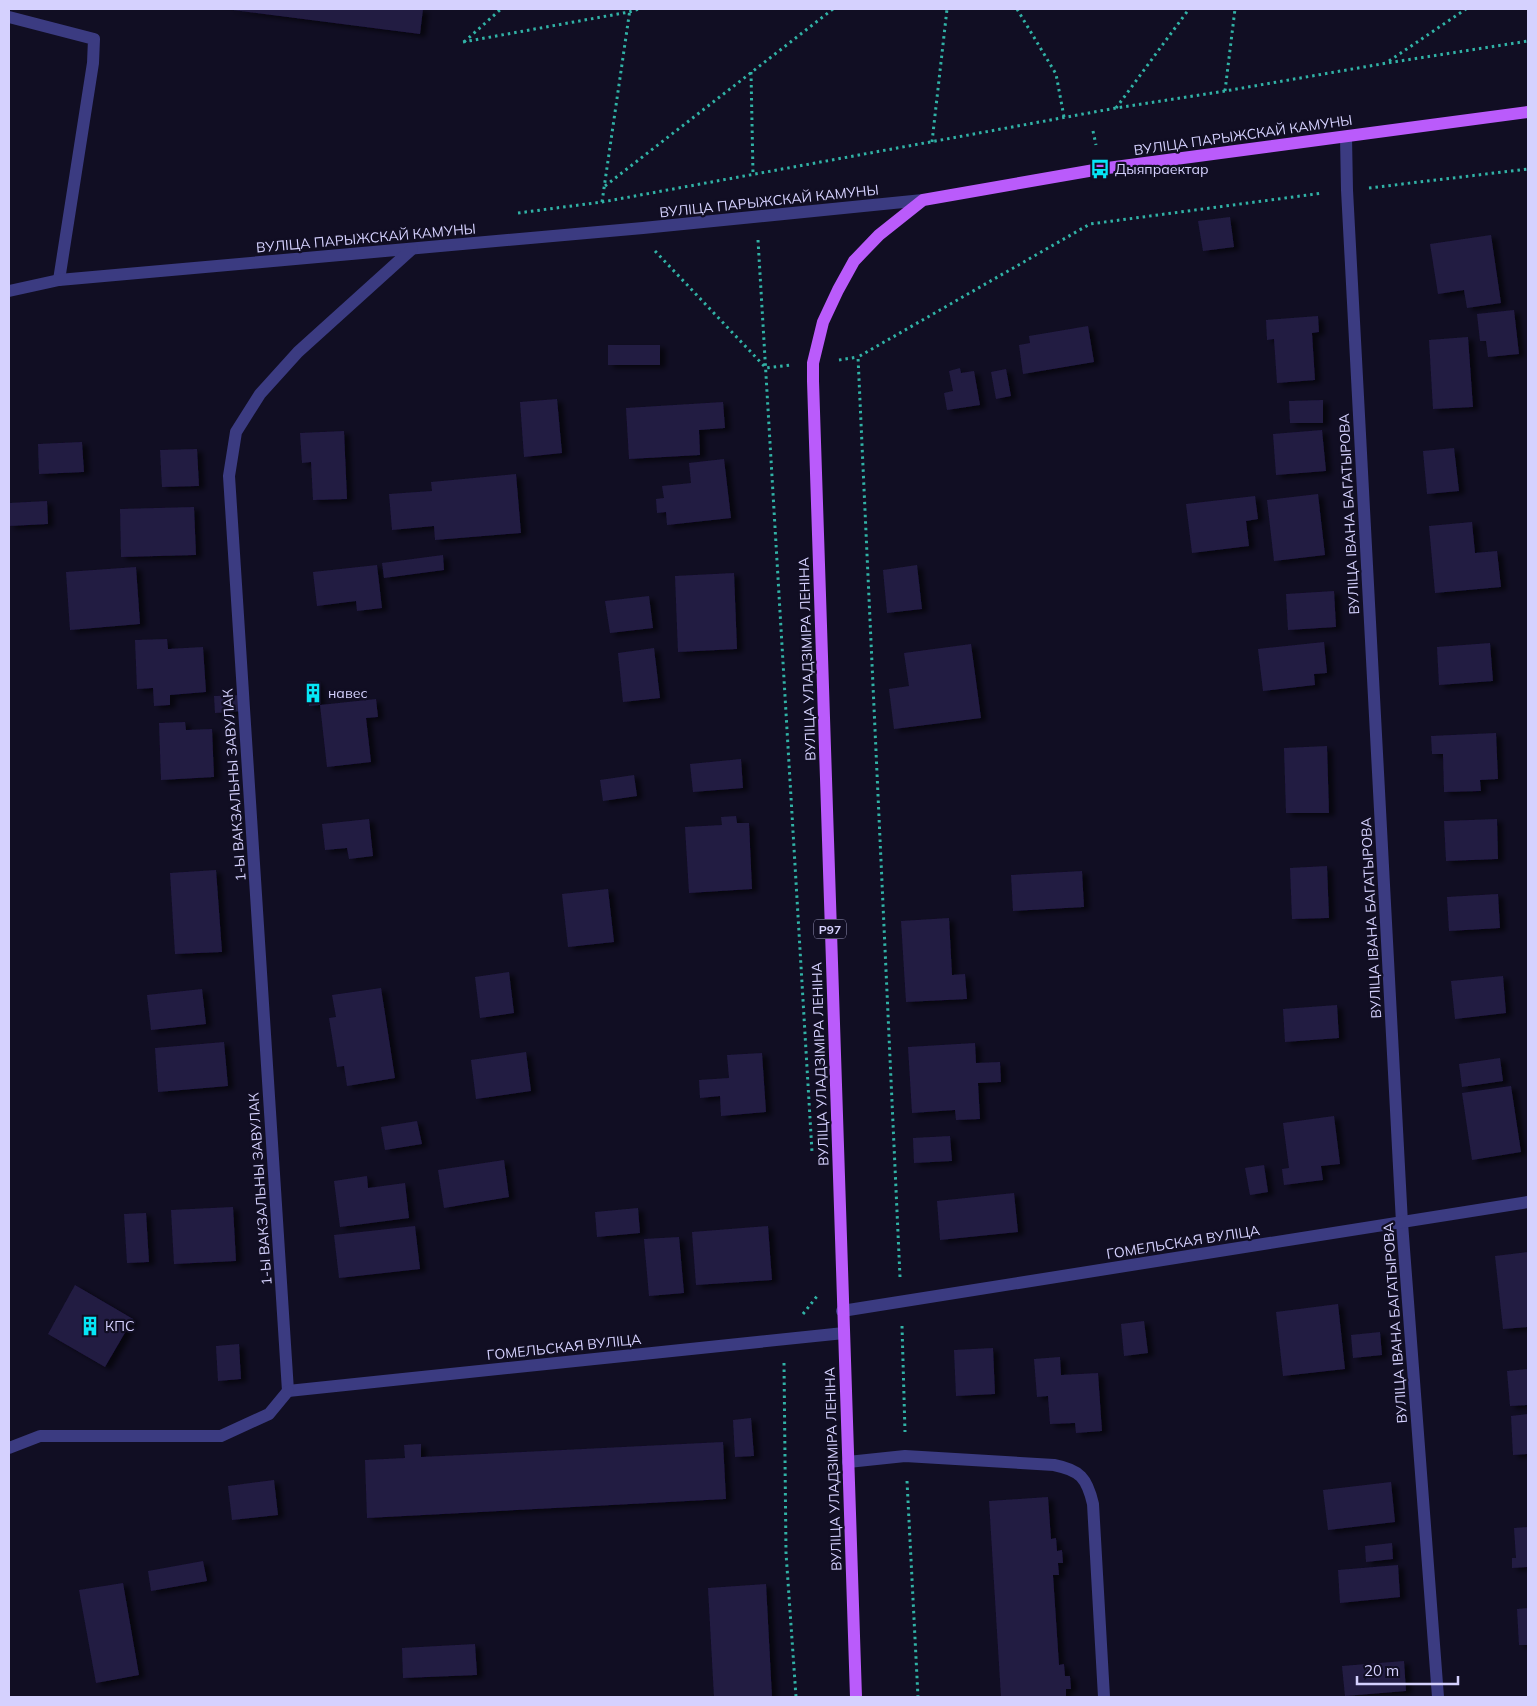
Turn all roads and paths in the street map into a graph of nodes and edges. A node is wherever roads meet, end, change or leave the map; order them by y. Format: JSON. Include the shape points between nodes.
{"nodes":[{"id":1,"x":501,"y":9,"type":"edge"},
{"id":2,"x":639,"y":9,"type":"edge"},
{"id":3,"x":833,"y":9,"type":"edge"},
{"id":4,"x":947,"y":9,"type":"edge"},
{"id":5,"x":1017,"y":9,"type":"edge"},
{"id":6,"x":1190,"y":9,"type":"edge"},
{"id":7,"x":1235,"y":9,"type":"edge"},
{"id":8,"x":1466,"y":9,"type":"edge"},
{"id":9,"x":629,"y":10,"type":"edge"},
{"id":10,"x":12,"y":15,"type":"edge"},
{"id":11,"x":1528,"y":41,"type":"edge"},
{"id":12,"x":1387,"y":63,"type":"junction"},
{"id":13,"x":751,"y":72,"type":"junction"},
{"id":14,"x":1225,"y":91,"type":"junction"},
{"id":15,"x":1116,"y":108,"type":"junction"},
{"id":16,"x":1528,"y":112,"type":"edge"},
{"id":17,"x":1064,"y":118,"type":"junction"},
{"id":18,"x":1346,"y":137,"type":"junction"},
{"id":19,"x":932,"y":142,"type":"junction"},
{"id":20,"x":1528,"y":169,"type":"edge"},
{"id":21,"x":753,"y":174,"type":"junction"},
{"id":22,"x":605,"y":186,"type":"junction"},
{"id":23,"x":1347,"y":190,"type":"junction"},
{"id":24,"x":923,"y":200,"type":"junction"},
{"id":25,"x":602,"y":202,"type":"junction"},
{"id":26,"x":508,"y":214,"type":"dead end"},
{"id":27,"x":757,"y":216,"type":"junction"},
{"id":28,"x":412,"y":249,"type":"junction"},
{"id":29,"x":652,"y":249,"type":"dead end"},
{"id":30,"x":59,"y":280,"type":"junction"},
{"id":31,"x":9,"y":290,"type":"edge"},
{"id":32,"x":766,"y":368,"type":"junction"},
{"id":33,"x":812,"y":1152,"type":"dead end"},
{"id":34,"x":1528,"y":1202,"type":"edge"},
{"id":35,"x":1402,"y":1223,"type":"junction"},
{"id":36,"x":820,"y":1292,"type":"dead end"},
{"id":37,"x":901,"y":1302,"type":"junction"},
{"id":38,"x":842,"y":1311,"type":"junction"},
{"id":39,"x":844,"y":1333,"type":"junction"},
{"id":40,"x":784,"y":1340,"type":"junction"},
{"id":41,"x":288,"y":1391,"type":"junction"},
{"id":42,"x":9,"y":1448,"type":"edge"},
{"id":43,"x":906,"y":1456,"type":"junction"},
{"id":44,"x":848,"y":1462,"type":"junction"},
{"id":45,"x":796,"y":1697,"type":"edge"},
{"id":46,"x":856,"y":1697,"type":"edge"},
{"id":47,"x":918,"y":1697,"type":"edge"},
{"id":48,"x":1104,"y":1697,"type":"edge"},
{"id":49,"x":1438,"y":1697,"type":"edge"}],
"edges":[{"from":1,"to":9,"type":"path","via":[[463,42]]},
{"from":2,"to":9,"type":"path"},
{"from":3,"to":13,"type":"path"},
{"from":4,"to":19,"type":"path"},
{"from":5,"to":17,"type":"path","via":[[1056,74]]},
{"from":6,"to":15,"type":"path"},
{"from":7,"to":14,"type":"path"},
{"from":8,"to":12,"type":"path"},
{"from":9,"to":22,"type":"path"},
{"from":10,"to":30,"type":"street","via":[[94,39]]},
{"from":11,"to":12,"type":"path"},
{"from":12,"to":14,"type":"path"},
{"from":13,"to":21,"type":"path"},
{"from":13,"to":22,"type":"path"},
{"from":14,"to":15,"type":"path"},
{"from":15,"to":17,"type":"path"},
{"from":16,"to":18,"type":"main road","name":"ВУЛІЦА ПАРЫЖСКАЙ КАМУНЫ","number":"Р97"},
{"from":17,"to":19,"type":"path"},
{"from":18,"to":23,"type":"street","name":"ВУЛІЦА ІВАНА БАГАТЫРОВА"},
{"from":18,"to":24,"type":"main road","name":"ВУЛІЦА ПАРЫЖСКАЙ КАМУНЫ","number":"Р97","via":[[1100,169]]},
{"from":19,"to":21,"type":"path"},
{"from":20,"to":23,"type":"path"},
{"from":21,"to":25,"type":"path"},
{"from":22,"to":25,"type":"path"},
{"from":23,"to":35,"type":"street","name":"ВУЛІЦА ІВАНА БАГАТЫРОВА"},
{"from":23,"to":37,"type":"path","via":[[1090,224],[858,357]]},
{"from":24,"to":27,"type":"street","name":"ВУЛІЦА ПАРЫЖСКАЙ КАМУНЫ"},
{"from":24,"to":38,"type":"main road","name":"ВУЛІЦА УЛАДЗІМІРА ЛЕНІНА","number":"Р97","via":[[879,235],[854,261],[823,322],[813,363]]},
{"from":25,"to":26,"type":"path"},
{"from":27,"to":28,"type":"street","name":"ВУЛІЦА ПАРЫЖСКАЙ КАМУНЫ"},
{"from":27,"to":32,"type":"path"},
{"from":28,"to":30,"type":"street","name":"ВУЛІЦА ПАРЫЖСКАЙ КАМУНЫ"},
{"from":28,"to":41,"type":"street","name":"1-Ы ВАКЗАЛЬНЫ ЗАВУЛАК","via":[[298,352],[260,394],[236,432],[229,476]]},
{"from":29,"to":32,"type":"path"},
{"from":30,"to":31,"type":"street","name":"ВУЛІЦА ПАРЫЖСКАЙ КАМУНЫ"},
{"from":32,"to":33,"type":"path"},
{"from":34,"to":35,"type":"street","name":"ГОМЕЛЬСКАЯ ВУЛІЦА"},
{"from":35,"to":37,"type":"street","name":"ГОМЕЛЬСКАЯ ВУЛІЦА"},
{"from":35,"to":49,"type":"street","name":"ВУЛІЦА ІВАНА БАГАТЫРОВА"},
{"from":36,"to":40,"type":"path"},
{"from":37,"to":38,"type":"street","name":"ГОМЕЛЬСКАЯ ВУЛІЦА"},
{"from":37,"to":43,"type":"path"},
{"from":38,"to":39,"type":"main road","name":"ВУЛІЦА УЛАДЗІМІРА ЛЕНІНА","number":"Р97"},
{"from":39,"to":40,"type":"street","name":"ГОМЕЛЬСКАЯ ВУЛІЦА"},
{"from":39,"to":44,"type":"main road","name":"ВУЛІЦА УЛАДЗІМІРА ЛЕНІНА","number":"Р97"},
{"from":40,"to":41,"type":"street","name":"ГОМЕЛЬСКАЯ ВУЛІЦА"},
{"from":40,"to":45,"type":"path","via":[[786,1553]]},
{"from":41,"to":42,"type":"street","via":[[269,1414],[221,1436],[40,1436]]},
{"from":43,"to":44,"type":"street"},
{"from":43,"to":47,"type":"path"},
{"from":43,"to":48,"type":"street","via":[[1054,1465],[1068,1468],[1085,1480],[1093,1504]]},
{"from":44,"to":46,"type":"main road","name":"ВУЛІЦА УЛАДЗІМІРА ЛЕНІНА","number":"Р97"}]}
